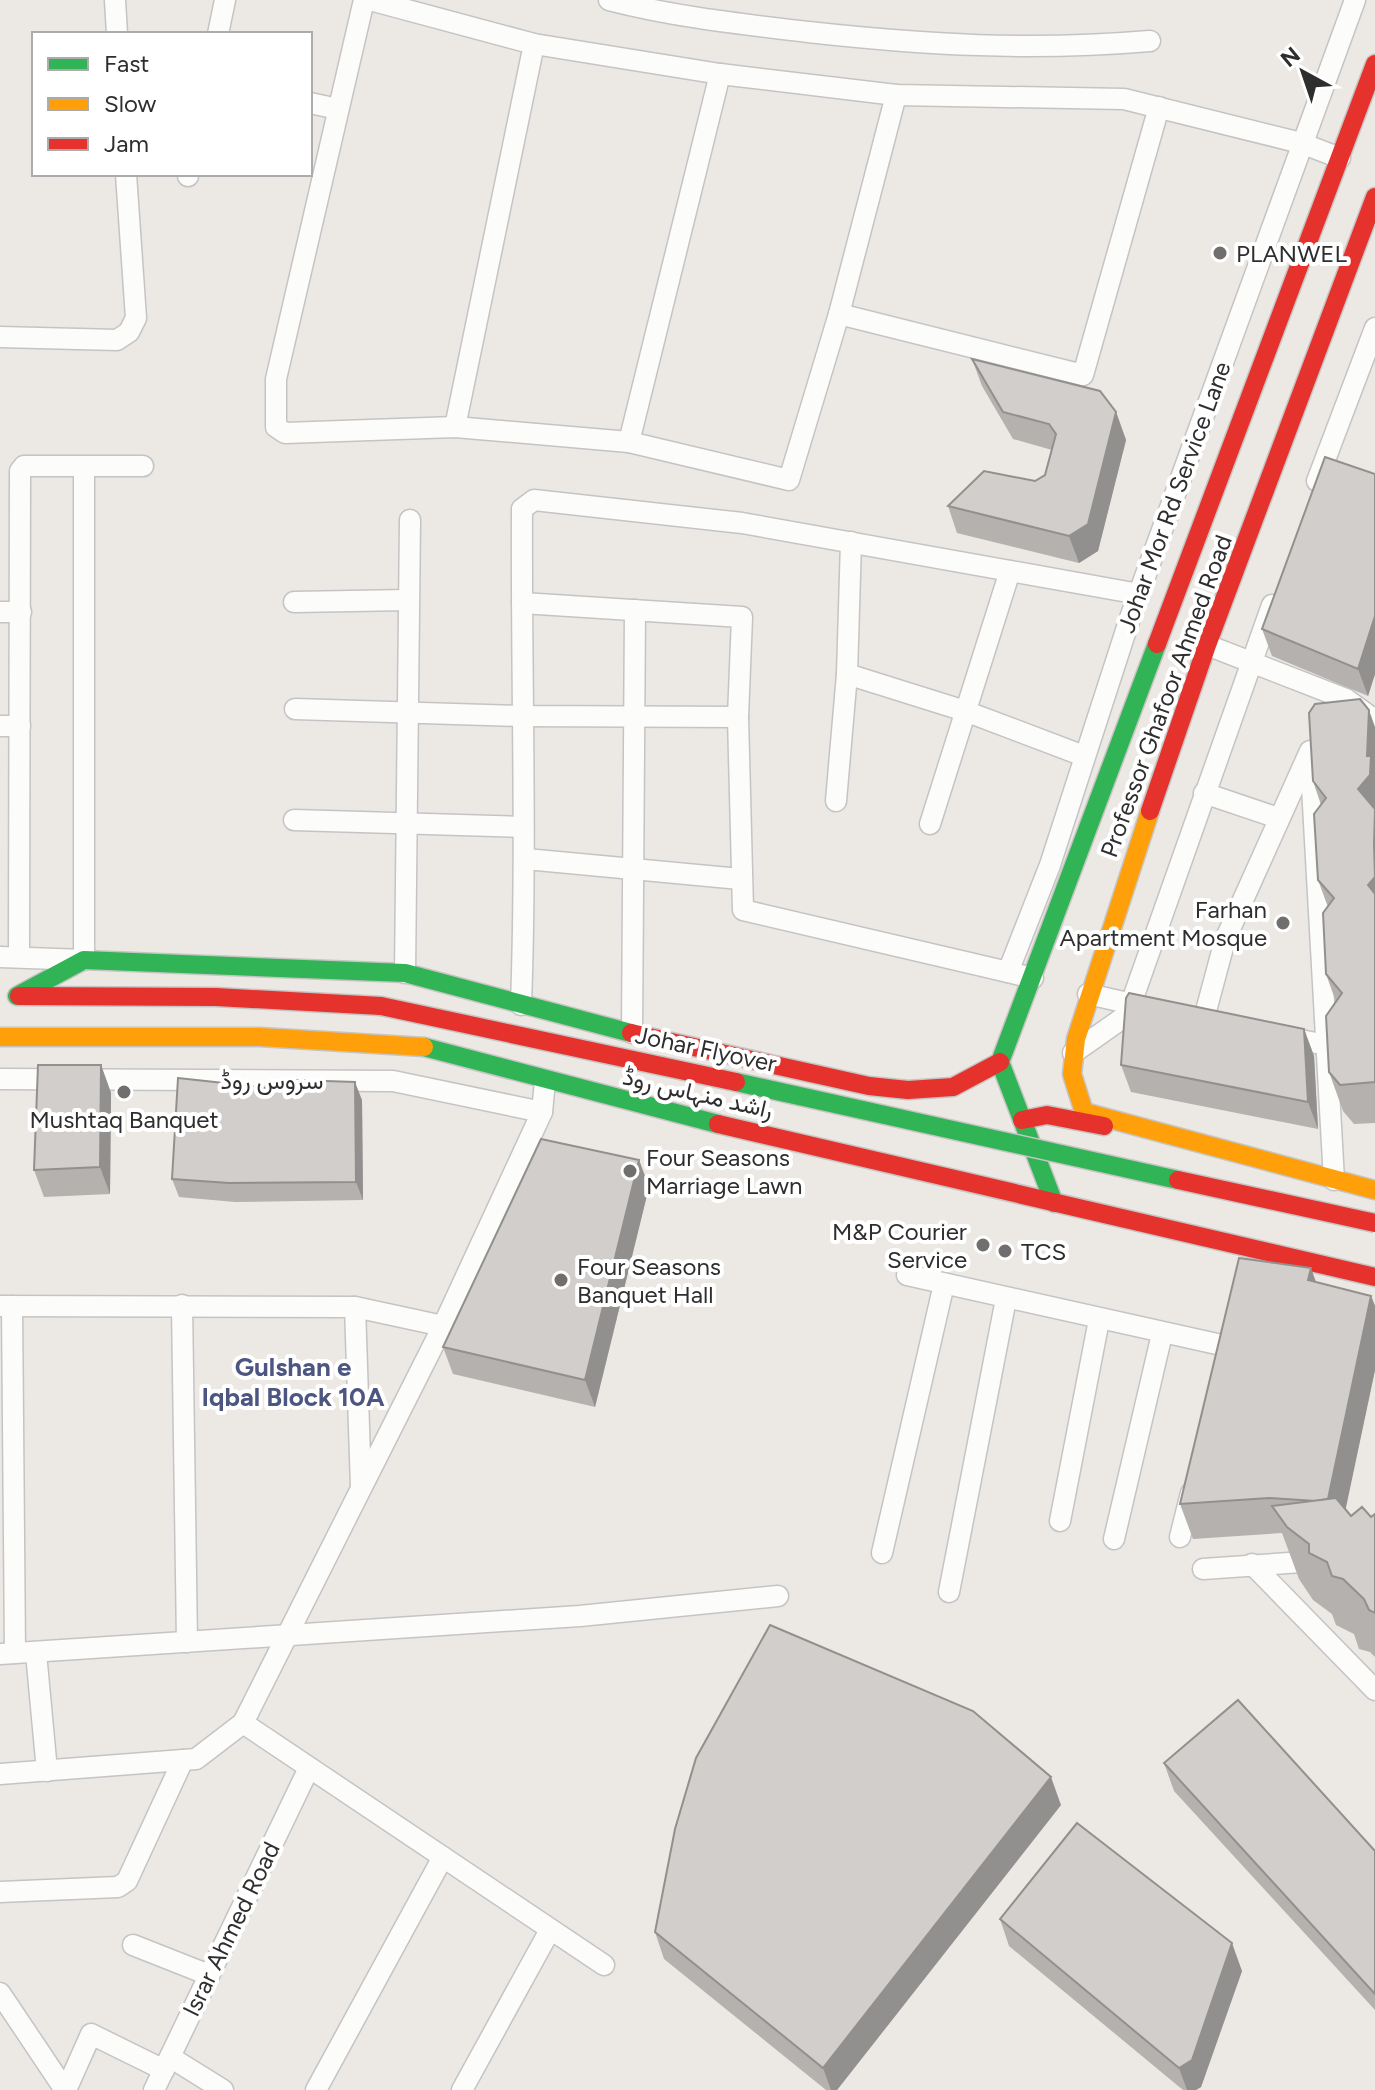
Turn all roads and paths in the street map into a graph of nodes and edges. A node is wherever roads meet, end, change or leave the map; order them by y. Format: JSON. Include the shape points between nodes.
{"nodes":[{"id":1,"x":115,"y":0,"type":"edge"},
{"id":2,"x":225,"y":0,"type":"edge"},
{"id":3,"x":364,"y":0,"type":"edge"},
{"id":4,"x":370,"y":0,"type":"edge"},
{"id":5,"x":609,"y":0,"type":"edge"},
{"id":6,"x":1355,"y":0,"type":"edge"},
{"id":7,"x":117,"y":32,"type":"edge"},
{"id":8,"x":218,"y":32,"type":"edge"},
{"id":9,"x":1150,"y":41,"type":"dead end"},
{"id":10,"x":534,"y":44,"type":"junction"},
{"id":11,"x":1375,"y":64,"type":"edge"},
{"id":12,"x":720,"y":74,"type":"junction"},
{"id":13,"x":896,"y":95,"type":"junction"},
{"id":14,"x":312,"y":103,"type":"edge"},
{"id":15,"x":1159,"y":107,"type":"junction"},
{"id":16,"x":338,"y":109,"type":"junction"},
{"id":17,"x":1301,"y":143,"type":"junction"},
{"id":18,"x":1340,"y":158,"type":"junction"},
{"id":19,"x":126,"y":176,"type":"edge"},
{"id":20,"x":1375,"y":197,"type":"edge"},
{"id":21,"x":1368,"y":240,"type":"edge"},
{"id":22,"x":839,"y":314,"type":"junction"},
{"id":23,"x":1375,"y":328,"type":"edge"},
{"id":24,"x":0,"y":337,"type":"edge"},
{"id":25,"x":455,"y":427,"type":"junction"},
{"id":26,"x":629,"y":442,"type":"junction"},
{"id":27,"x":1258,"y":444,"type":"junction"},
{"id":28,"x":1325,"y":459,"type":"junction"},
{"id":29,"x":143,"y":466,"type":"dead end"},
{"id":30,"x":84,"y":469,"type":"junction"},
{"id":31,"x":1350,"y":469,"type":"edge"},
{"id":32,"x":1309,"y":502,"type":"edge"},
{"id":33,"x":0,"y":511,"type":"edge"},
{"id":34,"x":21,"y":511,"type":"junction"},
{"id":35,"x":410,"y":520,"type":"dead end"},
{"id":36,"x":851,"y":542,"type":"junction"},
{"id":37,"x":1010,"y":571,"type":"junction"},
{"id":38,"x":1277,"y":590,"type":"edge"},
{"id":39,"x":1139,"y":594,"type":"junction"},
{"id":40,"x":408,"y":600,"type":"junction"},
{"id":41,"x":294,"y":602,"type":"dead end"},
{"id":42,"x":522,"y":603,"type":"junction"},
{"id":43,"x":635,"y":610,"type":"junction"},
{"id":44,"x":10,"y":612,"type":"edge"},
{"id":45,"x":1207,"y":645,"type":"junction"},
{"id":46,"x":1250,"y":663,"type":"junction"},
{"id":47,"x":847,"y":674,"type":"junction"},
{"id":48,"x":295,"y":709,"type":"dead end"},
{"id":49,"x":965,"y":711,"type":"junction"},
{"id":50,"x":407,"y":713,"type":"junction"},
{"id":51,"x":521,"y":716,"type":"junction"},
{"id":52,"x":635,"y":717,"type":"junction"},
{"id":53,"x":738,"y":717,"type":"junction"},
{"id":54,"x":1375,"y":720,"type":"edge"},
{"id":55,"x":10,"y":726,"type":"edge"},
{"id":56,"x":1082,"y":765,"type":"junction"},
{"id":57,"x":1105,"y":785,"type":"junction"},
{"id":58,"x":1204,"y":793,"type":"junction"},
{"id":59,"x":836,"y":801,"type":"dead end"},
{"id":60,"x":1278,"y":818,"type":"junction"},
{"id":61,"x":294,"y":820,"type":"dead end"},
{"id":62,"x":407,"y":823,"type":"junction"},
{"id":63,"x":930,"y":824,"type":"dead end"},
{"id":64,"x":523,"y":827,"type":"junction"},
{"id":65,"x":10,"y":832,"type":"edge"},
{"id":66,"x":526,"y":859,"type":"junction"},
{"id":67,"x":633,"y":867,"type":"junction"},
{"id":68,"x":740,"y":879,"type":"junction"},
{"id":69,"x":9,"y":957,"type":"edge"},
{"id":70,"x":84,"y":960,"type":"junction"},
{"id":71,"x":1008,"y":972,"type":"junction"},
{"id":72,"x":405,"y":973,"type":"junction"},
{"id":73,"x":1033,"y":978,"type":"junction"},
{"id":74,"x":1088,"y":994,"type":"junction"},
{"id":75,"x":8,"y":996,"type":"edge"},
{"id":76,"x":1130,"y":1004,"type":"junction"},
{"id":77,"x":521,"y":1005,"type":"junction"},
{"id":78,"x":1159,"y":1011,"type":"edge"},
{"id":79,"x":1234,"y":1028,"type":"edge"},
{"id":80,"x":632,"y":1033,"type":"junction"},
{"id":81,"x":1265,"y":1034,"type":"edge"},
{"id":82,"x":0,"y":1037,"type":"edge"},
{"id":83,"x":1327,"y":1045,"type":"junction"},
{"id":84,"x":1073,"y":1053,"type":"junction"},
{"id":85,"x":1000,"y":1062,"type":"junction"},
{"id":86,"x":0,"y":1079,"type":"edge"},
{"id":87,"x":545,"y":1081,"type":"junction"},
{"id":88,"x":869,"y":1086,"type":"junction"},
{"id":89,"x":542,"y":1112,"type":"junction"},
{"id":90,"x":1022,"y":1120,"type":"junction"},
{"id":91,"x":853,"y":1140,"type":"junction"},
{"id":92,"x":1206,"y":1146,"type":"junction"},
{"id":93,"x":1334,"y":1180,"type":"junction"},
{"id":94,"x":1375,"y":1190,"type":"edge"},
{"id":95,"x":1054,"y":1203,"type":"junction"},
{"id":96,"x":1375,"y":1223,"type":"edge"},
{"id":97,"x":907,"y":1275,"type":"dead end"},
{"id":98,"x":1375,"y":1277,"type":"edge"},
{"id":99,"x":944,"y":1284,"type":"junction"},
{"id":100,"x":1006,"y":1299,"type":"junction"},
{"id":101,"x":182,"y":1305,"type":"junction"},
{"id":102,"x":6,"y":1306,"type":"edge"},
{"id":103,"x":355,"y":1307,"type":"junction"},
{"id":104,"x":1099,"y":1320,"type":"junction"},
{"id":105,"x":443,"y":1326,"type":"junction"},
{"id":106,"x":1162,"y":1334,"type":"junction"},
{"id":107,"x":1226,"y":1346,"type":"edge"},
{"id":108,"x":1194,"y":1478,"type":"edge"},
{"id":109,"x":361,"y":1489,"type":"junction"},
{"id":110,"x":1060,"y":1521,"type":"dead end"},
{"id":111,"x":1180,"y":1537,"type":"dead end"},
{"id":112,"x":1114,"y":1539,"type":"dead end"},
{"id":113,"x":882,"y":1553,"type":"dead end"},
{"id":114,"x":1375,"y":1557,"type":"edge"},
{"id":115,"x":1252,"y":1564,"type":"junction"},
{"id":116,"x":1203,"y":1569,"type":"dead end"},
{"id":117,"x":949,"y":1592,"type":"dead end"},
{"id":118,"x":778,"y":1596,"type":"dead end"},
{"id":119,"x":284,"y":1636,"type":"junction"},
{"id":120,"x":187,"y":1642,"type":"junction"},
{"id":121,"x":36,"y":1653,"type":"junction"},
{"id":122,"x":8,"y":1654,"type":"edge"},
{"id":123,"x":1375,"y":1690,"type":"edge"},
{"id":124,"x":243,"y":1723,"type":"junction"},
{"id":125,"x":183,"y":1760,"type":"junction"},
{"id":126,"x":309,"y":1768,"type":"junction"},
{"id":127,"x":47,"y":1771,"type":"junction"},
{"id":128,"x":0,"y":1774,"type":"edge"},
{"id":129,"x":443,"y":1857,"type":"junction"},
{"id":130,"x":0,"y":1892,"type":"edge"},
{"id":131,"x":550,"y":1930,"type":"junction"},
{"id":132,"x":133,"y":1945,"type":"dead end"},
{"id":133,"x":604,"y":1965,"type":"dead end"},
{"id":134,"x":209,"y":1975,"type":"junction"},
{"id":135,"x":0,"y":1993,"type":"edge"},
{"id":136,"x":167,"y":2064,"type":"junction"},
{"id":137,"x":65,"y":2090,"type":"edge"},
{"id":138,"x":154,"y":2090,"type":"edge"},
{"id":139,"x":223,"y":2090,"type":"edge"},
{"id":140,"x":316,"y":2090,"type":"edge"},
{"id":141,"x":462,"y":2090,"type":"edge"}],
"edges":[{"from":1,"to":7,"type":"street"},
{"from":2,"to":8,"type":"street"},
{"from":3,"to":16,"type":"street"},
{"from":4,"to":10,"type":"street"},
{"from":5,"to":9,"type":"street","via":[[664,14],[936,46],[1072,47]]},
{"from":6,"to":17,"type":"street","name":"Johar Mor Rd Service Lane"},
{"from":10,"to":12,"type":"street"},
{"from":10,"to":25,"type":"street"},
{"from":11,"to":18,"type":"main road"},
{"from":12,"to":13,"type":"street"},
{"from":12,"to":26,"type":"street"},
{"from":13,"to":15,"type":"street","via":[[1124,99]]},
{"from":13,"to":22,"type":"street"},
{"from":14,"to":16,"type":"street"},
{"from":15,"to":17,"type":"street"},
{"from":15,"to":22,"type":"street","via":[[1083,375]]},
{"from":16,"to":25,"type":"street","via":[[276,379],[276,427],[285,433]]},
{"from":17,"to":18,"type":"street"},
{"from":17,"to":39,"type":"street","name":"Johar Mor Rd Service Lane"},
{"from":18,"to":27,"type":"main road"},
{"from":19,"to":24,"type":"street","via":[[136,318],[129,332],[117,340]]},
{"from":20,"to":21,"type":"main road","name":"Professor Ghafoor Ahmed Road"},
{"from":21,"to":27,"type":"main road","name":"Professor Ghafoor Ahmed Road"},
{"from":22,"to":26,"type":"street","via":[[789,480]]},
{"from":23,"to":28,"type":"street"},
{"from":25,"to":26,"type":"street"},
{"from":27,"to":45,"type":"main road","name":"Professor Ghafoor Ahmed Road"},
{"from":27,"to":57,"type":"main road"},
{"from":28,"to":31,"type":"street"},
{"from":28,"to":32,"type":"street"},
{"from":29,"to":30,"type":"street"},
{"from":30,"to":34,"type":"street","via":[[24,466]]},
{"from":30,"to":70,"type":"street"},
{"from":33,"to":34,"type":"street"},
{"from":34,"to":44,"type":"street"},
{"from":35,"to":40,"type":"street"},
{"from":36,"to":37,"type":"street"},
{"from":36,"to":42,"type":"street","via":[[742,523],[534,500],[522,509]]},
{"from":36,"to":47,"type":"street"},
{"from":37,"to":39,"type":"street"},
{"from":37,"to":49,"type":"street"},
{"from":38,"to":46,"type":"street"},
{"from":39,"to":56,"type":"street","name":"Johar Mor Rd Service Lane"},
{"from":40,"to":41,"type":"street"},
{"from":40,"to":50,"type":"street"},
{"from":42,"to":43,"type":"street"},
{"from":42,"to":51,"type":"street"},
{"from":43,"to":52,"type":"street"},
{"from":43,"to":53,"type":"street","via":[[742,617]]},
{"from":44,"to":55,"type":"street"},
{"from":45,"to":46,"type":"street"},
{"from":45,"to":74,"type":"main road","name":"Professor Ghafoor Ahmed Road"},
{"from":46,"to":54,"type":"street","via":[[1346,699]]},
{"from":46,"to":58,"type":"street"},
{"from":47,"to":49,"type":"street"},
{"from":47,"to":59,"type":"street"},
{"from":48,"to":50,"type":"street"},
{"from":49,"to":56,"type":"street"},
{"from":49,"to":63,"type":"street"},
{"from":50,"to":51,"type":"street"},
{"from":50,"to":62,"type":"street"},
{"from":51,"to":52,"type":"street"},
{"from":51,"to":64,"type":"street"},
{"from":52,"to":53,"type":"street"},
{"from":52,"to":67,"type":"street"},
{"from":53,"to":68,"type":"street"},
{"from":55,"to":65,"type":"street"},
{"from":56,"to":57,"type":"street"},
{"from":56,"to":71,"type":"street","name":"Johar Mor Rd Service Lane"},
{"from":57,"to":73,"type":"main road"},
{"from":58,"to":60,"type":"street"},
{"from":58,"to":76,"type":"street"},
{"from":60,"to":79,"type":"street","via":[[1196,1021]]},
{"from":60,"to":83,"type":"street","via":[[1310,751]]},
{"from":61,"to":62,"type":"street"},
{"from":62,"to":64,"type":"street"},
{"from":62,"to":72,"type":"street"},
{"from":64,"to":66,"type":"street"},
{"from":65,"to":69,"type":"street"},
{"from":66,"to":67,"type":"street"},
{"from":66,"to":77,"type":"street"},
{"from":67,"to":68,"type":"street"},
{"from":67,"to":80,"type":"street"},
{"from":68,"to":71,"type":"street","via":[[741,905],[747,913]]},
{"from":69,"to":70,"type":"street"},
{"from":70,"to":72,"type":"main road"},
{"from":70,"to":75,"type":"main road"},
{"from":71,"to":73,"type":"street"},
{"from":72,"to":77,"type":"main road"},
{"from":73,"to":85,"type":"main road"},
{"from":74,"to":76,"type":"street"},
{"from":74,"to":84,"type":"main road","name":"Professor Ghafoor Ahmed Road"},
{"from":75,"to":96,"type":"main road","name":"Johar Flyover","bridge":true,"via":[[216,997],[381,1006],[730,1078]]},
{"from":76,"to":78,"type":"street"},
{"from":76,"to":84,"type":"street","via":[[1127,1015]]},
{"from":77,"to":80,"type":"main road"},
{"from":80,"to":88,"type":"main road"},
{"from":81,"to":83,"type":"street"},
{"from":82,"to":87,"type":"main road","name":"راشد منہاس روڈ","via":[[260,1037],[427,1047]]},
{"from":83,"to":93,"type":"street"},
{"from":84,"to":92,"type":"main road","name":"Professor Ghafoor Ahmed Road","via":[[1072,1090],[1084,1112]]},
{"from":85,"to":88,"type":"main road","via":[[953,1087]]},
{"from":85,"to":90,"type":"main road"},
{"from":86,"to":89,"type":"street","name":"سروس روڈ","via":[[393,1081]]},
{"from":87,"to":89,"type":"street"},
{"from":87,"to":91,"type":"main road","name":"راشد منہاس روڈ"},
{"from":88,"to":91,"type":"main road"},
{"from":89,"to":105,"type":"street"},
{"from":90,"to":92,"type":"main road","via":[[1047,1115]]},
{"from":90,"to":95,"type":"main road"},
{"from":91,"to":95,"type":"main road","name":"راشد منہاس روڈ"},
{"from":92,"to":93,"type":"main road","name":"Professor Ghafoor Ahmed Road"},
{"from":93,"to":94,"type":"main road","name":"Professor Ghafoor Ahmed Road"},
{"from":95,"to":98,"type":"main road","name":"راشد منہاس روڈ","via":[[1248,1255]]},
{"from":97,"to":99,"type":"street"},
{"from":99,"to":100,"type":"street"},
{"from":99,"to":113,"type":"street"},
{"from":100,"to":104,"type":"street"},
{"from":100,"to":117,"type":"street"},
{"from":101,"to":102,"type":"street"},
{"from":101,"to":103,"type":"street"},
{"from":101,"to":120,"type":"street"},
{"from":102,"to":122,"type":"street"},
{"from":103,"to":105,"type":"street"},
{"from":103,"to":109,"type":"street"},
{"from":104,"to":106,"type":"street"},
{"from":104,"to":110,"type":"street"},
{"from":105,"to":109,"type":"street"},
{"from":106,"to":107,"type":"street"},
{"from":106,"to":112,"type":"street"},
{"from":108,"to":111,"type":"street"},
{"from":109,"to":119,"type":"street"},
{"from":114,"to":115,"type":"street"},
{"from":115,"to":116,"type":"street"},
{"from":115,"to":123,"type":"street"},
{"from":118,"to":119,"type":"street"},
{"from":119,"to":120,"type":"street"},
{"from":119,"to":124,"type":"street"},
{"from":120,"to":121,"type":"street"},
{"from":121,"to":122,"type":"street"},
{"from":121,"to":127,"type":"street"},
{"from":124,"to":125,"type":"street","via":[[196,1759]]},
{"from":124,"to":126,"type":"street"},
{"from":125,"to":127,"type":"street"},
{"from":125,"to":130,"type":"street","via":[[127,1881],[118,1887]]},
{"from":126,"to":129,"type":"street"},
{"from":126,"to":134,"type":"street","name":"Israr Ahmed Road"},
{"from":127,"to":128,"type":"street"},
{"from":129,"to":131,"type":"street"},
{"from":129,"to":140,"type":"street"},
{"from":131,"to":133,"type":"street"},
{"from":131,"to":141,"type":"street"},
{"from":132,"to":134,"type":"street"},
{"from":134,"to":136,"type":"street","name":"Israr Ahmed Road"},
{"from":135,"to":137,"type":"street"},
{"from":136,"to":137,"type":"street","via":[[91,2034]]},
{"from":136,"to":138,"type":"street","name":"Israr Ahmed Road"},
{"from":136,"to":139,"type":"street"}]}
